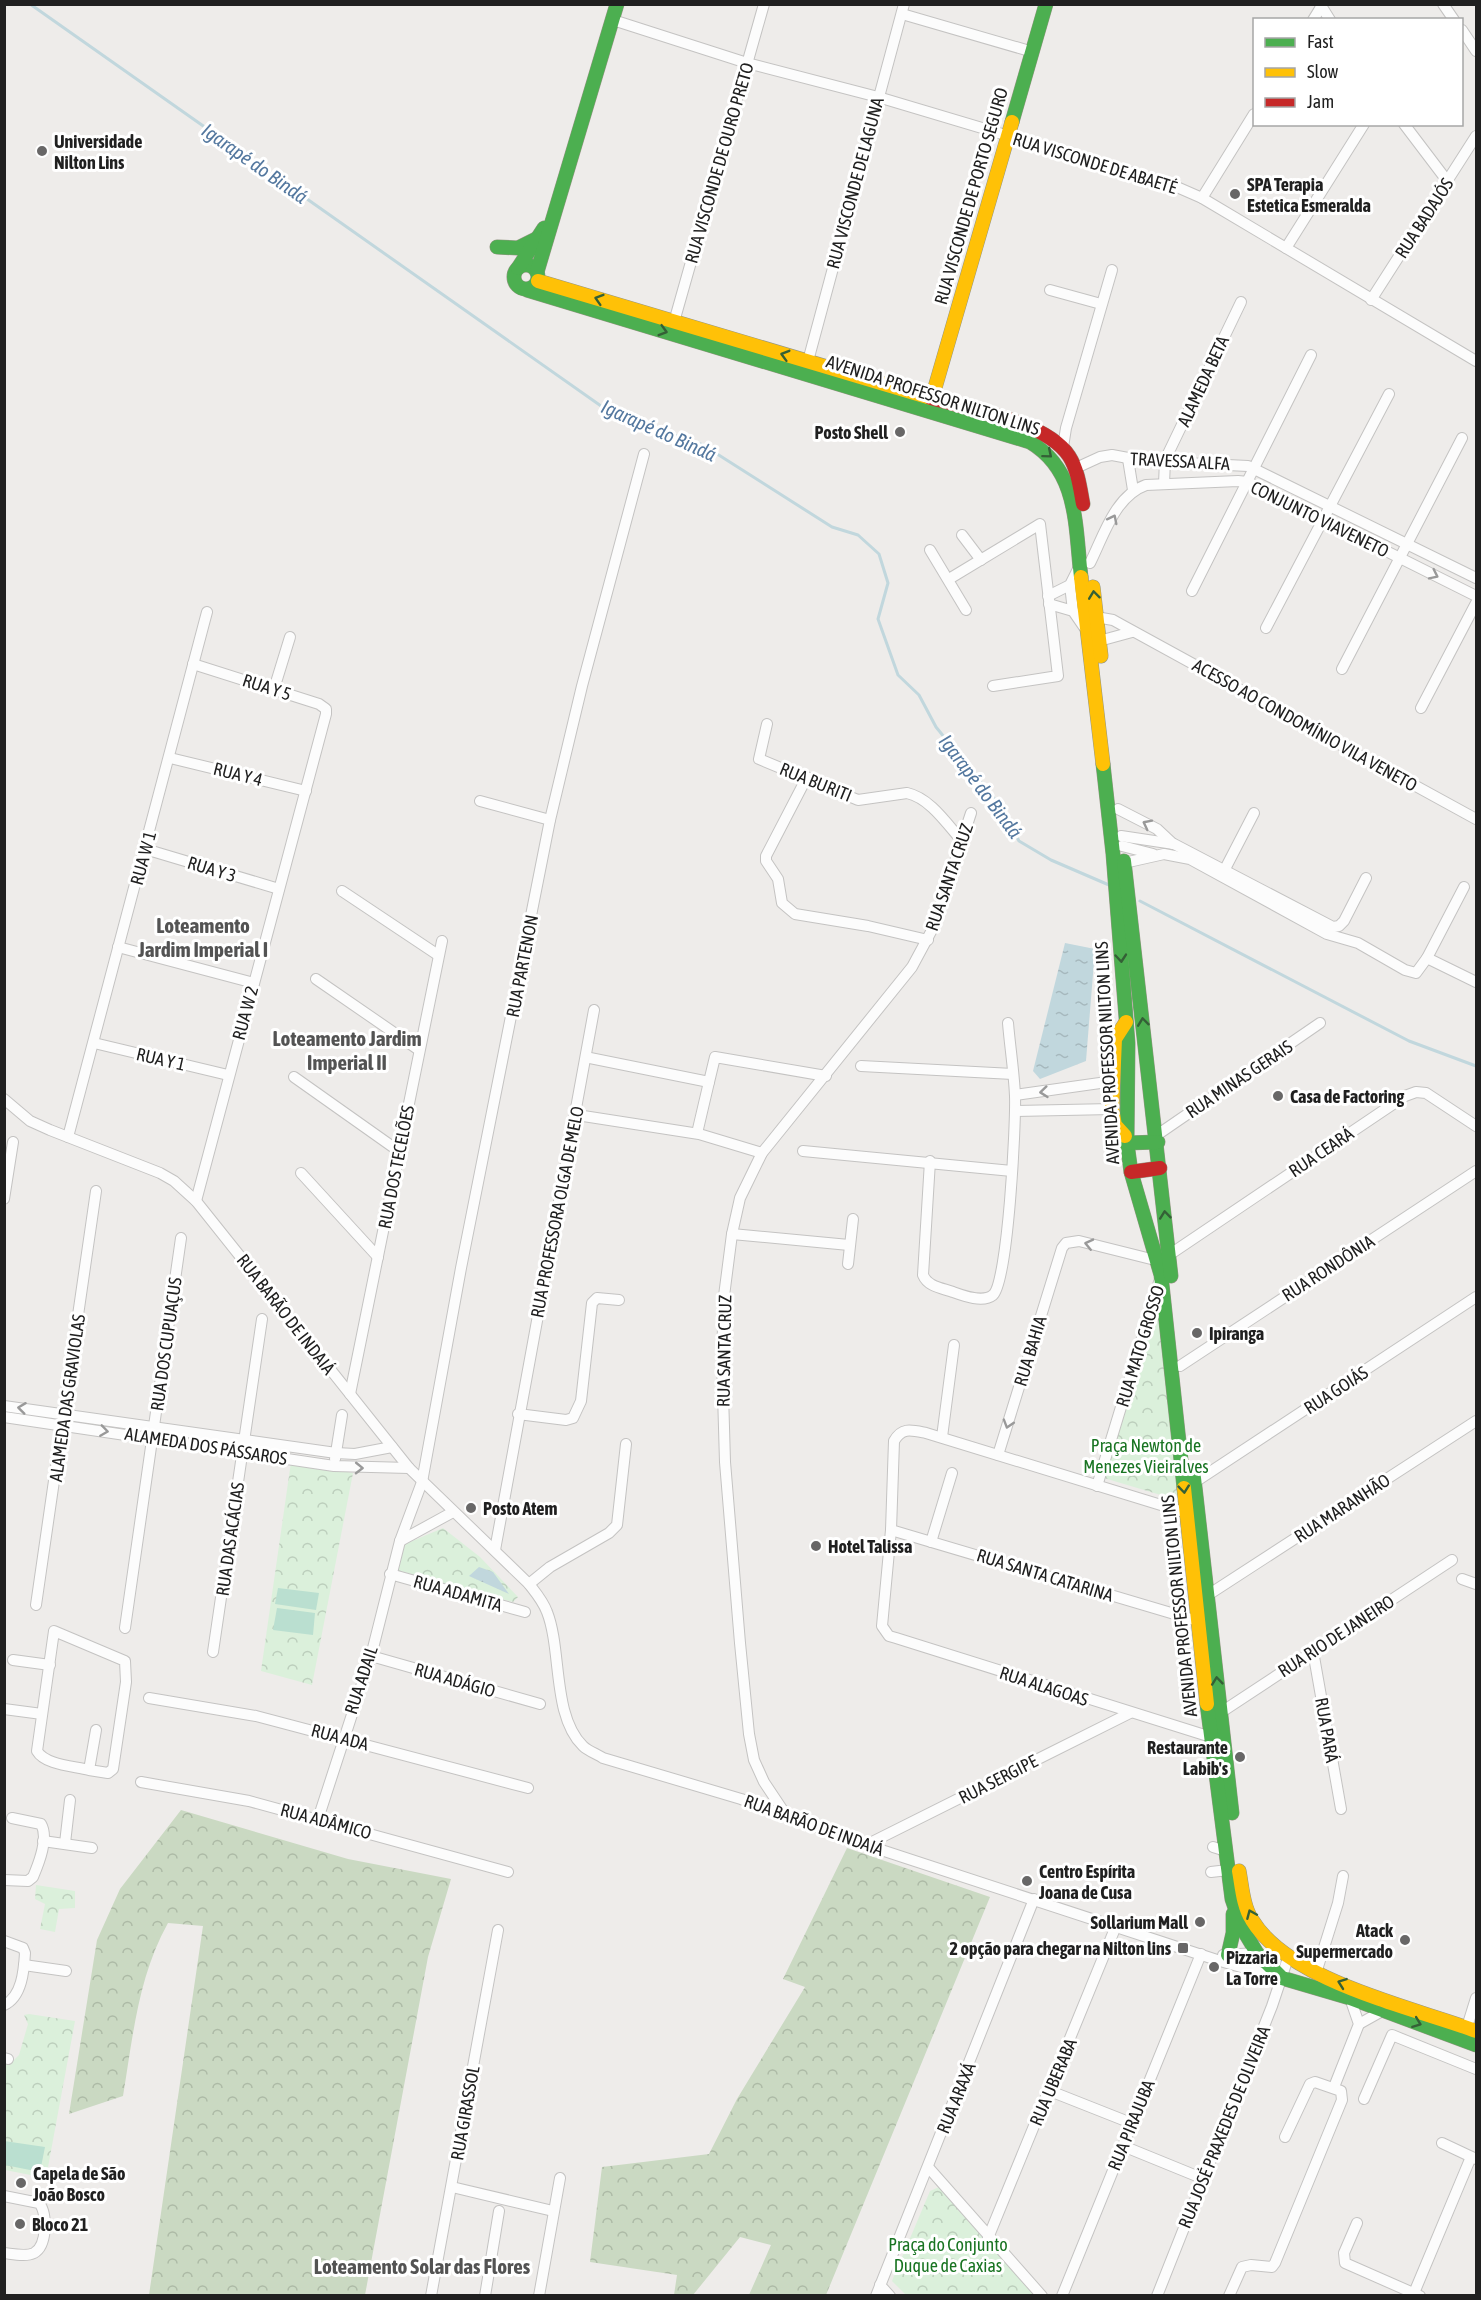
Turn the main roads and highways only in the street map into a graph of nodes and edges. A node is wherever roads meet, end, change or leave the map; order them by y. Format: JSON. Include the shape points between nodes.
{"nodes":[{"id":1,"x":617,"y":4,"type":"edge"},
{"id":2,"x":1046,"y":4,"type":"edge"},
{"id":3,"x":553,"y":215,"type":"junction"},
{"id":4,"x":537,"y":239,"type":"junction"},
{"id":5,"x":497,"y":247,"type":"dead end"},
{"id":6,"x":518,"y":268,"type":"junction"},
{"id":7,"x":538,"y":276,"type":"junction"},
{"id":8,"x":527,"y":290,"type":"junction"},
{"id":9,"x":932,"y":398,"type":"junction"},
{"id":10,"x":1085,"y":565,"type":"junction"},
{"id":11,"x":1121,"y":881,"type":"junction"},
{"id":12,"x":1123,"y":902,"type":"junction"},
{"id":13,"x":1126,"y":1022,"type":"junction"},
{"id":14,"x":1157,"y":1138,"type":"junction"},
{"id":15,"x":1127,"y":1140,"type":"junction"},
{"id":16,"x":1160,"y":1168,"type":"junction"},
{"id":17,"x":1131,"y":1172,"type":"junction"},
{"id":18,"x":1163,"y":1264,"type":"junction"},
{"id":19,"x":1232,"y":1899,"type":"junction"},
{"id":20,"x":1228,"y":1955,"type":"road end"},
{"id":21,"x":1472,"y":2029,"type":"edge"},
{"id":22,"x":1476,"y":2045,"type":"edge"}],
"edges":[{"from":1,"to":3,"type":"main road"},
{"from":2,"to":9,"type":"main road","name":"RUA VISCONDE DE PORTO SEGURO"},
{"from":3,"to":4,"type":"main road"},
{"from":3,"to":7,"type":"main road"},
{"from":4,"to":5,"type":"main road","via":[[518,248]]},
{"from":4,"to":6,"type":"main road"},
{"from":6,"to":7,"type":"main road","via":[[531,266]]},
{"from":6,"to":8,"type":"main road","via":[[515,283]]},
{"from":7,"to":8,"type":"main road","via":[[535,286]]},
{"from":9,"to":7,"type":"main road","name":"AVENIDA PROFESSOR NILTON LINS","one_way":true,"via":[[674,322]]},
{"from":8,"to":10,"type":"main road","name":"AVENIDA PROFESSOR NILTON LINS","one_way":true,"via":[[1033,443],[1052,456],[1064,473]]},
{"from":9,"to":10,"type":"main road","name":"AVENIDA PROFESSOR NILTON LINS","via":[[1029,427],[1063,447],[1076,468]]},
{"from":10,"to":11,"type":"main road","name":"AVENIDA PROFESSOR NILTON LINS","via":[[1086,630]]},
{"from":11,"to":10,"type":"main road","name":"AVENIDA PROFESSOR NILTON LINS","one_way":true,"via":[[1122,841],[1096,617]]},
{"from":11,"to":12,"type":"main road","name":"AVENIDA PROFESSOR NILTON LINS"},
{"from":12,"to":13,"type":"main road","name":"AVENIDA PROFESSOR NILTON LINS","one_way":true},
{"from":14,"to":12,"type":"main road","name":"AVENIDA PROFESSOR NILTON LINS","one_way":true},
{"from":13,"to":15,"type":"main road","name":"AVENIDA PROFESSOR NILTON LINS"},
{"from":13,"to":15,"type":"main road","via":[[1115,1039],[1112,1109],[1115,1125]]},
{"from":14,"to":15,"type":"main road","via":[[1148,1144]]},
{"from":14,"to":16,"type":"main road","name":"AVENIDA PROFESSOR NILTON LINS"},
{"from":15,"to":17,"type":"main road","name":"AVENIDA PROFESSOR NILTON LINS"},
{"from":16,"to":17,"type":"main road"},
{"from":18,"to":16,"type":"main road","name":"AVENIDA PROFESSOR NILTON LINS","one_way":true},
{"from":17,"to":18,"type":"main road","name":"AVENIDA PROFESSOR NILTON LINS"},
{"from":18,"to":19,"type":"main road","name":"AVENIDA PROFESSOR NILTON LINS","one_way":true,"via":[[1219,1850],[1228,1870]]},
{"from":21,"to":18,"type":"main road","name":"AVENIDA PROFESSOR NILTON LINS","one_way":true,"via":[[1316,1973],[1288,1958],[1252,1921],[1244,1897],[1195,1482]]},
{"from":19,"to":20,"type":"main road","via":[[1233,1932]]},
{"from":19,"to":22,"type":"main road","name":"AVENIDA PROFESSOR NILTON LINS","one_way":true,"via":[[1242,1928],[1257,1953],[1282,1978],[1350,1998]]}]}
